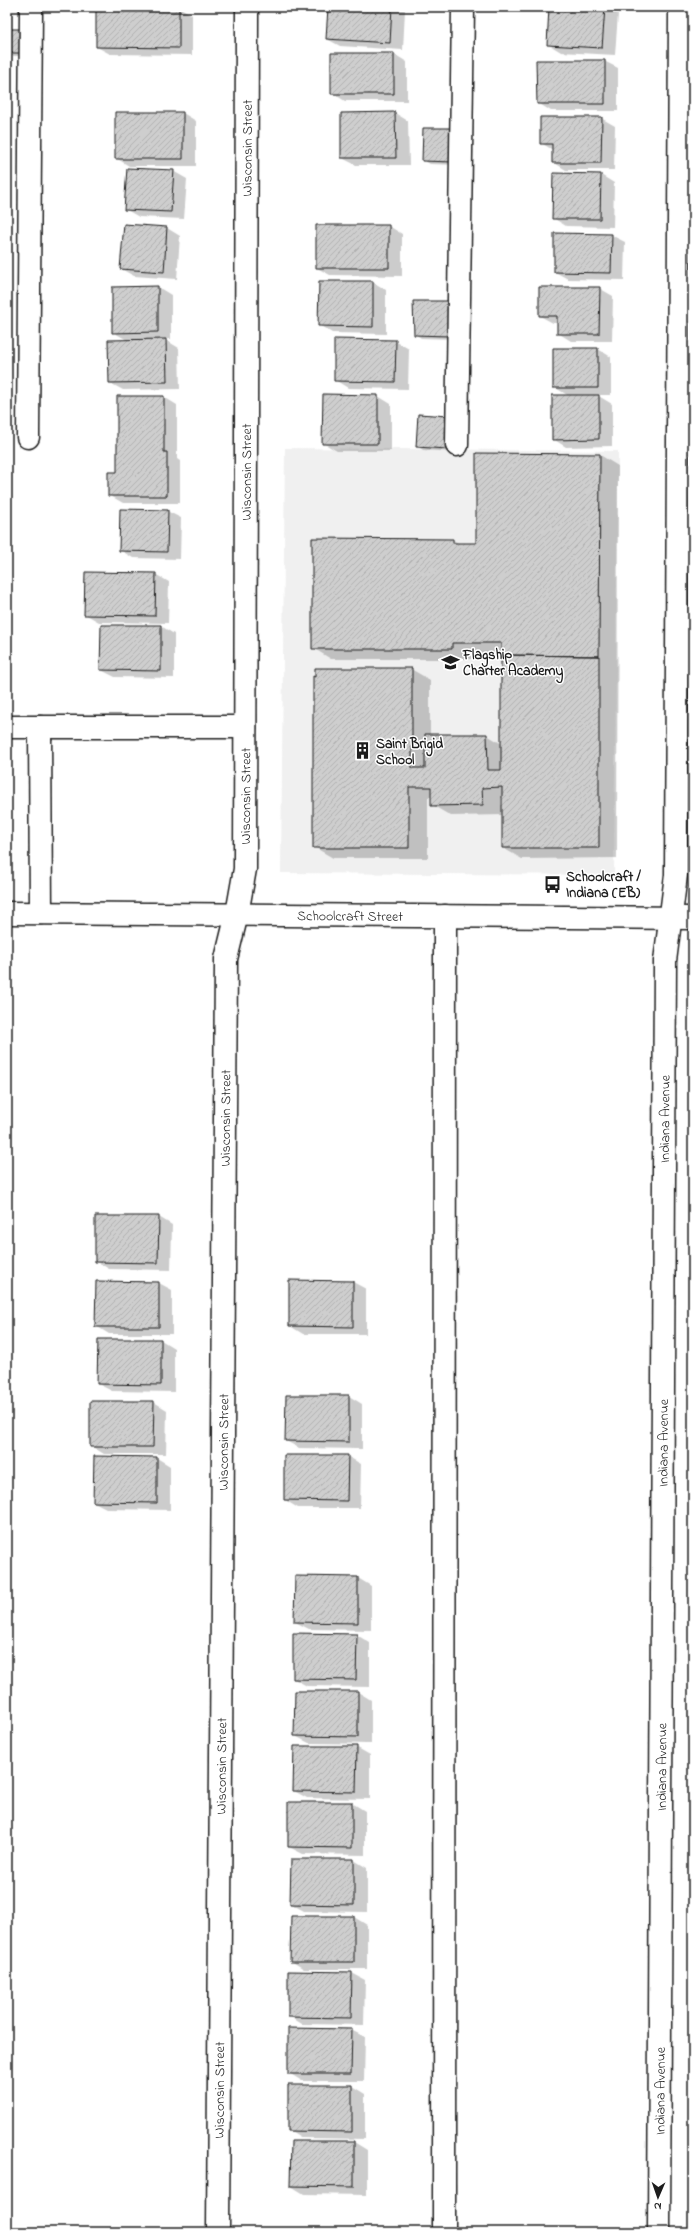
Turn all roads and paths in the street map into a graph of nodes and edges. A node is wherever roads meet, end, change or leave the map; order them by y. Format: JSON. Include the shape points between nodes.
{"nodes":[{"id":1,"x":32,"y":7,"type":"edge"},
{"id":2,"x":247,"y":7,"type":"edge"},
{"id":3,"x":463,"y":7,"type":"edge"},
{"id":4,"x":680,"y":7,"type":"edge"},
{"id":5,"x":28,"y":437,"type":"dead end"},
{"id":6,"x":457,"y":445,"type":"dead end"},
{"id":7,"x":685,"y":625,"type":"edge"},
{"id":8,"x":7,"y":727,"type":"edge"},
{"id":9,"x":40,"y":727,"type":"junction"},
{"id":10,"x":245,"y":728,"type":"junction"},
{"id":11,"x":7,"y":913,"type":"edge"},
{"id":12,"x":41,"y":913,"type":"junction"},
{"id":13,"x":237,"y":914,"type":"junction"},
{"id":14,"x":445,"y":916,"type":"junction"},
{"id":15,"x":670,"y":918,"type":"junction"},
{"id":16,"x":693,"y":918,"type":"edge"},
{"id":17,"x":218,"y":2232,"type":"edge"},
{"id":18,"x":444,"y":2232,"type":"edge"},
{"id":19,"x":659,"y":2232,"type":"edge"}],
"edges":[{"from":1,"to":5,"type":"street"},
{"from":2,"to":10,"type":"street","name":"Wisconsin Street"},
{"from":3,"to":6,"type":"street"},
{"from":4,"to":7,"type":"street","name":"Indiana Avenue"},
{"from":7,"to":15,"type":"street","name":"Indiana Avenue","via":[[676,875]]},
{"from":8,"to":9,"type":"street"},
{"from":9,"to":10,"type":"street"},
{"from":9,"to":12,"type":"street"},
{"from":10,"to":13,"type":"street","name":"Wisconsin Street","via":[[245,868]]},
{"from":11,"to":12,"type":"street","name":"Schoolcraft Street"},
{"from":12,"to":13,"type":"street","name":"Schoolcraft Street"},
{"from":13,"to":14,"type":"street","name":"Schoolcraft Street"},
{"from":13,"to":17,"type":"street","name":"Wisconsin Street","via":[[226,958]]},
{"from":14,"to":15,"type":"street","name":"Schoolcraft Street"},
{"from":14,"to":18,"type":"street"},
{"from":15,"to":16,"type":"street","name":"Schoolcraft Street"},
{"from":15,"to":19,"type":"street","name":"Indiana Avenue","via":[[665,969]]}]}
